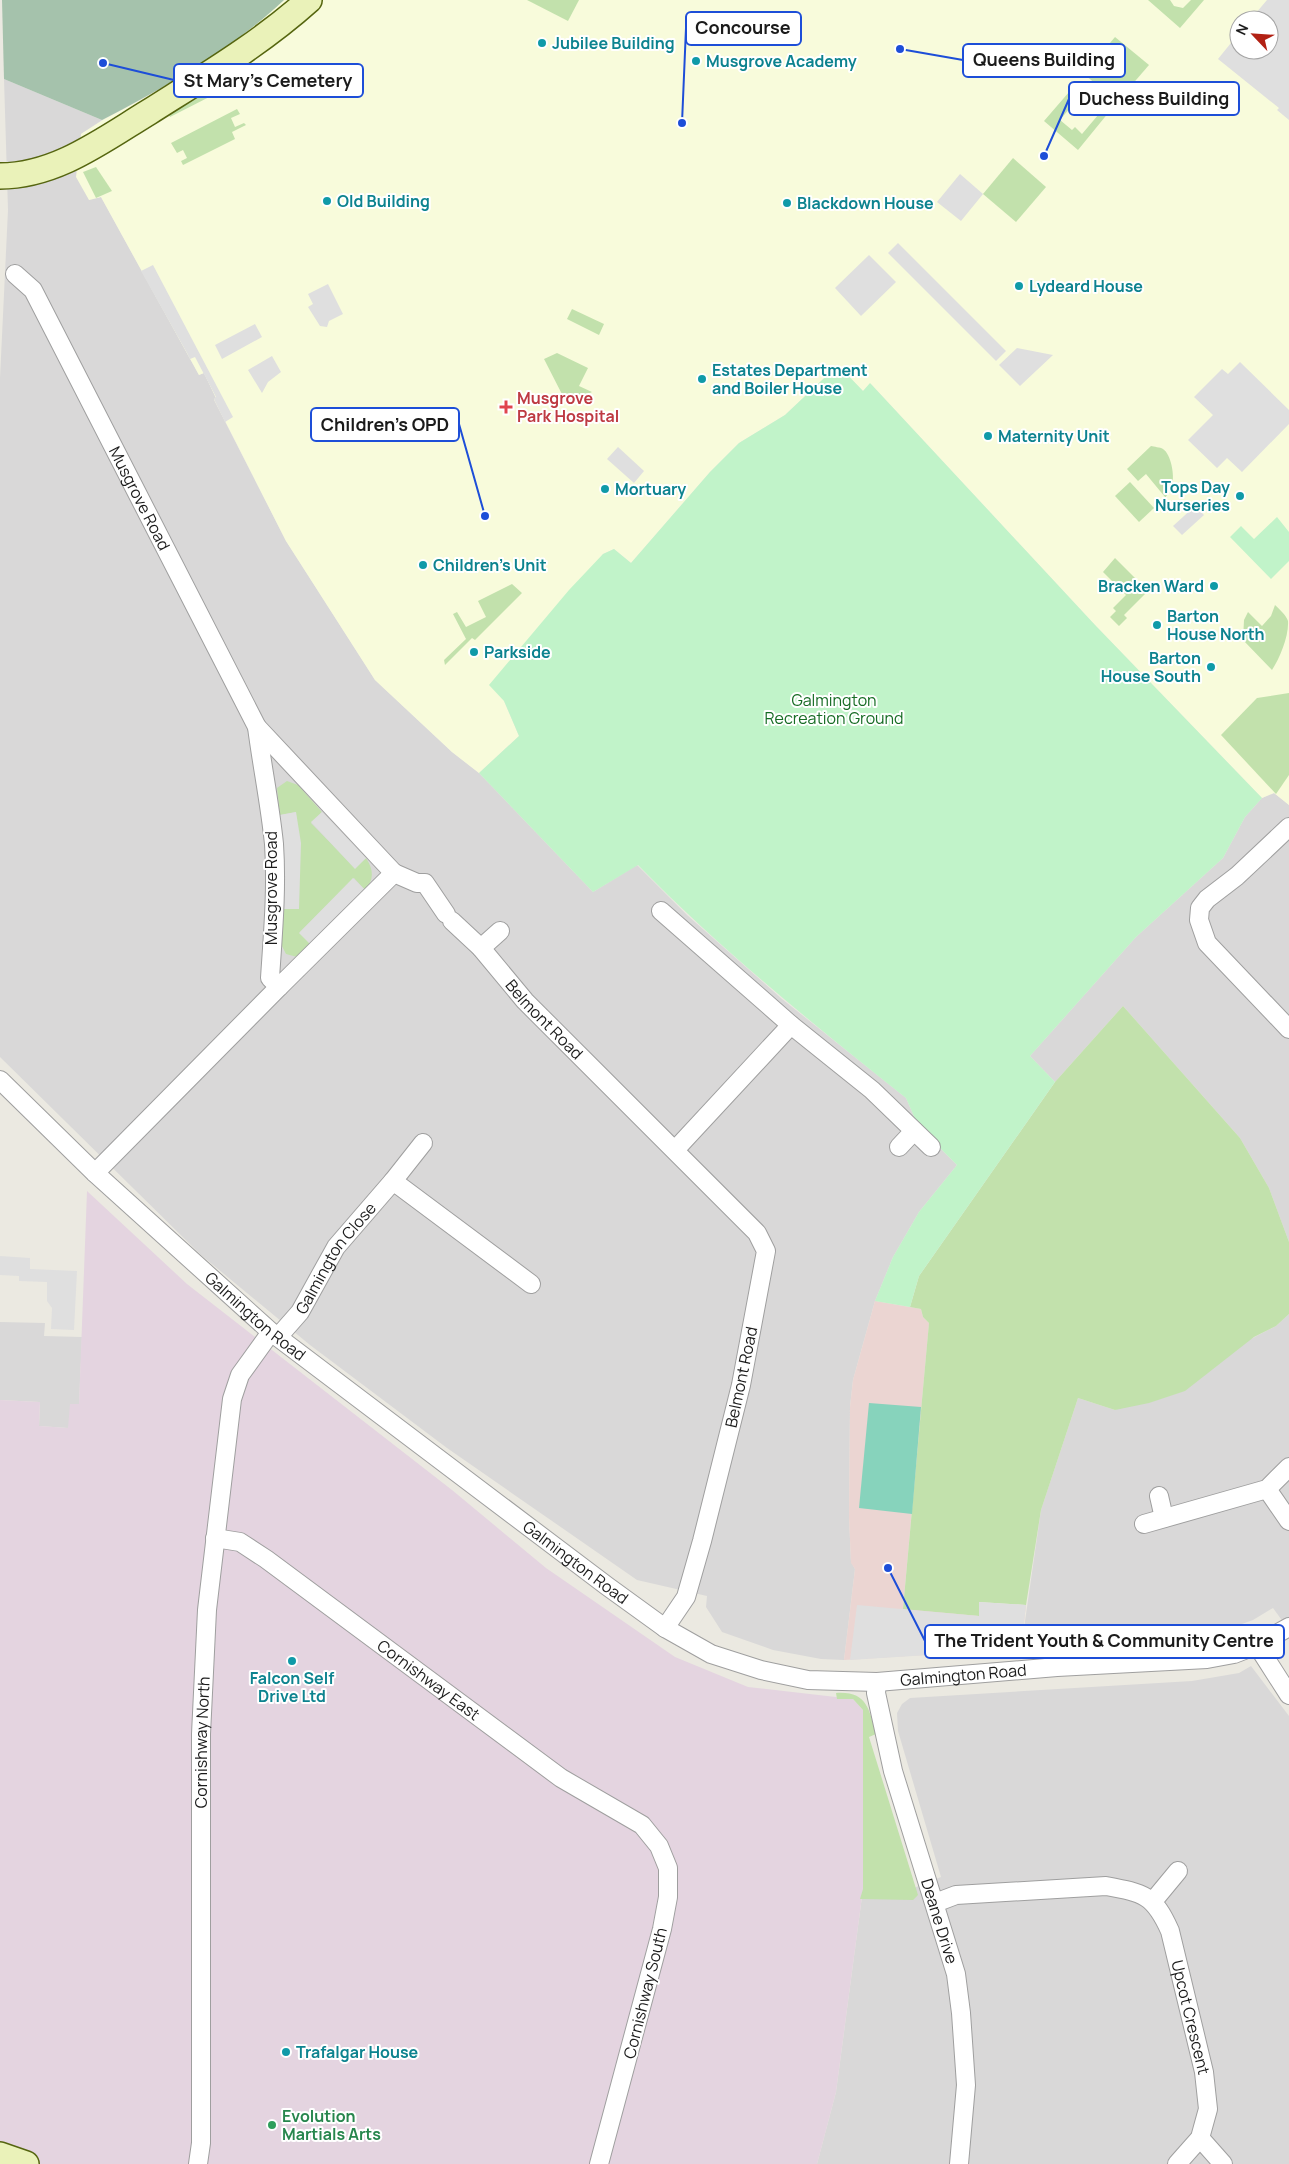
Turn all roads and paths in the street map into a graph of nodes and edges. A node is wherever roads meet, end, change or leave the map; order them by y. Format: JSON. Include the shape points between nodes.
{"nodes":[{"id":1,"x":309,"y":0,"type":"edge"},
{"id":2,"x":0,"y":176,"type":"edge"},
{"id":3,"x":15,"y":274,"type":"dead end"},
{"id":4,"x":257,"y":727,"type":"junction"},
{"id":5,"x":1289,"y":827,"type":"edge"},
{"id":6,"x":394,"y":874,"type":"junction"},
{"id":7,"x":661,"y":911,"type":"dead end"},
{"id":8,"x":500,"y":931,"type":"dead end"},
{"id":9,"x":481,"y":948,"type":"junction"},
{"id":10,"x":499,"y":973,"type":"joint"},
{"id":11,"x":279,"y":987,"type":"junction"},
{"id":12,"x":791,"y":1025,"type":"junction"},
{"id":13,"x":1289,"y":1029,"type":"edge"},
{"id":14,"x":0,"y":1080,"type":"edge"},
{"id":15,"x":914,"y":1131,"type":"junction"},
{"id":16,"x":423,"y":1143,"type":"dead end"},
{"id":17,"x":899,"y":1147,"type":"dead end"},
{"id":18,"x":931,"y":1147,"type":"dead end"},
{"id":19,"x":675,"y":1150,"type":"junction"},
{"id":20,"x":95,"y":1173,"type":"junction"},
{"id":21,"x":393,"y":1181,"type":"junction"},
{"id":22,"x":531,"y":1284,"type":"dead end"},
{"id":23,"x":274,"y":1334,"type":"junction"},
{"id":24,"x":1289,"y":1467,"type":"edge"},
{"id":25,"x":1267,"y":1490,"type":"junction"},
{"id":26,"x":1159,"y":1496,"type":"dead end"},
{"id":27,"x":1164,"y":1518,"type":"junction"},
{"id":28,"x":1289,"y":1521,"type":"edge"},
{"id":29,"x":1144,"y":1524,"type":"dead end"},
{"id":30,"x":216,"y":1538,"type":"junction"},
{"id":31,"x":1289,"y":1627,"type":"edge"},
{"id":32,"x":665,"y":1628,"type":"junction"},
{"id":33,"x":1257,"y":1645,"type":"junction"},
{"id":34,"x":877,"y":1682,"type":"junction"},
{"id":35,"x":1289,"y":1694,"type":"edge"},
{"id":36,"x":642,"y":1826,"type":"joint"},
{"id":37,"x":1178,"y":1871,"type":"dead end"},
{"id":38,"x":1154,"y":1900,"type":"junction"},
{"id":39,"x":934,"y":1903,"type":"junction"},
{"id":40,"x":1200,"y":2138,"type":"junction"},
{"id":41,"x":0,"y":2155,"type":"edge"},
{"id":42,"x":26,"y":2164,"type":"edge"},
{"id":43,"x":198,"y":2164,"type":"edge"},
{"id":44,"x":599,"y":2164,"type":"edge"},
{"id":45,"x":959,"y":2164,"type":"edge"},
{"id":46,"x":1177,"y":2164,"type":"edge"},
{"id":47,"x":1222,"y":2164,"type":"edge"}],
"edges":[{"from":1,"to":2,"type":"street","via":[[208,76],[93,147],[55,164],[14,176]]},
{"from":3,"to":4,"type":"street","name":"Musgrove Road","via":[[32,290]]},
{"from":4,"to":6,"type":"street","name":"Musgrove Road"},
{"from":4,"to":11,"type":"street","name":"Musgrove Road","via":[[274,846],[275,896],[270,978]]},
{"from":5,"to":13,"type":"street","via":[[1237,876],[1207,898],[1200,908],[1199,920],[1207,943]]},
{"from":6,"to":9,"type":"street","name":"Musgrove Road","via":[[426,884],[449,917]]},
{"from":6,"to":11,"type":"street"},
{"from":7,"to":12,"type":"street"},
{"from":8,"to":9,"type":"street"},
{"from":9,"to":10,"type":"street","name":"Musgrove Road"},
{"from":10,"to":19,"type":"street","name":"Belmont Road"},
{"from":11,"to":20,"type":"street"},
{"from":12,"to":15,"type":"street","via":[[872,1090]]},
{"from":12,"to":19,"type":"street"},
{"from":14,"to":20,"type":"street","name":"Galmington Road"},
{"from":15,"to":17,"type":"street"},
{"from":15,"to":18,"type":"street"},
{"from":16,"to":21,"type":"street","name":"Galmington Close"},
{"from":19,"to":32,"type":"street","name":"Belmont Road","via":[[757,1233],[766,1252],[741,1385],[702,1541],[686,1597]]},
{"from":20,"to":23,"type":"street","name":"Galmington Road"},
{"from":21,"to":22,"type":"street"},
{"from":21,"to":23,"type":"street","name":"Galmington Close","via":[[336,1247],[300,1312]]},
{"from":23,"to":30,"type":"street","name":"Cornishway North","via":[[240,1375],[232,1398]]},
{"from":23,"to":32,"type":"street","name":"Galmington Road","via":[[549,1544]]},
{"from":24,"to":25,"type":"street"},
{"from":25,"to":27,"type":"street"},
{"from":25,"to":28,"type":"street"},
{"from":26,"to":27,"type":"street"},
{"from":27,"to":29,"type":"street"},
{"from":30,"to":36,"type":"street","name":"Cornishway East","via":[[240,1542],[266,1559],[561,1778]]},
{"from":30,"to":43,"type":"street","name":"Cornishway North","via":[[207,1610],[201,1734],[201,2143]]},
{"from":31,"to":33,"type":"street","name":"Galmington Road"},
{"from":32,"to":34,"type":"street","name":"Galmington Road","via":[[711,1654],[761,1670],[808,1680]]},
{"from":33,"to":34,"type":"street","name":"Galmington Road","via":[[1207,1659]]},
{"from":33,"to":35,"type":"street"},
{"from":34,"to":39,"type":"street","name":"Deane Drive","via":[[876,1693],[893,1771]]},
{"from":36,"to":44,"type":"street","name":"Cornishway South","via":[[659,1846],[668,1868],[668,1897]]},
{"from":37,"to":38,"type":"street"},
{"from":38,"to":39,"type":"street","via":[[1106,1886],[956,1896]]},
{"from":38,"to":40,"type":"street","name":"Upcot Crescent","via":[[1170,1931],[1204,2072],[1208,2109]]},
{"from":39,"to":45,"type":"street","name":"Deane Drive","via":[[956,1974],[961,2013],[966,2085]]},
{"from":40,"to":46,"type":"street","name":"Upcot Crescent"},
{"from":40,"to":47,"type":"street"},
{"from":41,"to":42,"type":"street"}]}
